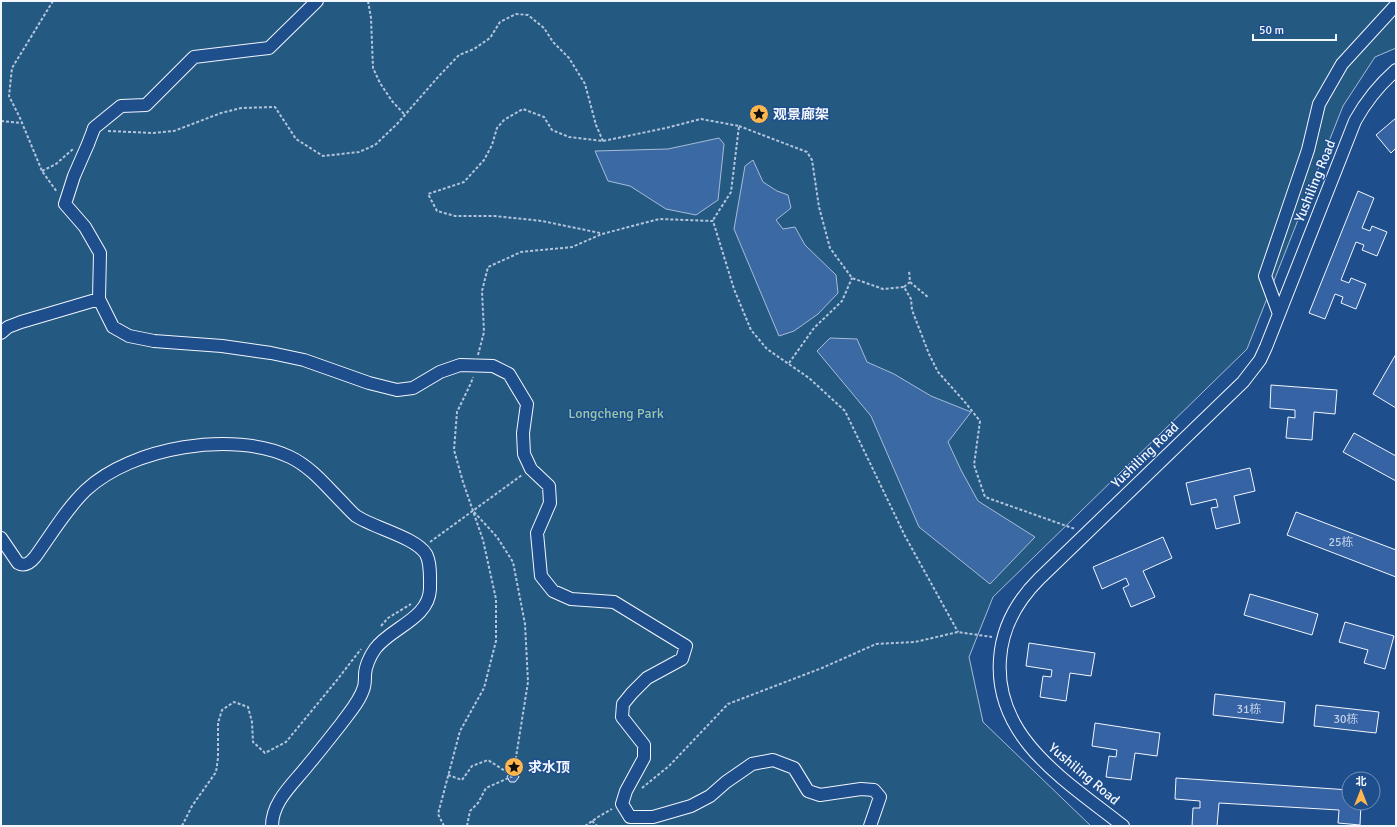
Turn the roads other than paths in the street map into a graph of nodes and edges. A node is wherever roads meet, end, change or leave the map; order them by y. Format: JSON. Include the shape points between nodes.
{"nodes":[{"id":1,"x":317,"y":1,"type":"edge"},
{"id":2,"x":1396,"y":5,"type":"edge"},
{"id":3,"x":1396,"y":70,"type":"edge"},
{"id":4,"x":99,"y":299,"type":"junction"},
{"id":5,"x":1279,"y":314,"type":"junction"},
{"id":6,"x":1,"y":333,"type":"edge"},
{"id":7,"x":1,"y":538,"type":"edge"},
{"id":8,"x":272,"y":826,"type":"edge"},
{"id":9,"x":870,"y":826,"type":"edge"},
{"id":10,"x":1123,"y":826,"type":"edge"}],
"edges":[{"from":1,"to":4,"type":"street","bridge":true,"via":[[269,48],[194,56],[146,105],[121,106],[94,128],[98,131],[82,145],[65,204],[85,228],[100,253]]},
{"from":2,"to":5,"type":"street","via":[[1342,64],[1319,104],[1308,150],[1265,276]]},
{"from":3,"to":5,"type":"street","name":"Yushiling Road","via":[[1369,98],[1355,122]]},
{"from":4,"to":6,"type":"street","via":[[21,322]]},
{"from":4,"to":9,"type":"street","via":[[113,327],[129,336],[271,353],[304,360],[397,390],[413,388],[460,364],[493,366],[509,374],[527,404],[523,433],[524,454],[532,468],[550,486],[550,503],[537,533],[542,576],[553,591],[571,599],[614,602],[686,646],[682,659],[647,678],[623,704],[622,718],[644,745],[644,758],[626,791],[622,804],[630,817],[654,818],[691,806],[710,796],[752,764],[774,760],[794,768],[808,791],[820,795],[861,789],[874,790],[880,797]]},
{"from":5,"to":10,"type":"street","name":"Yushiling Road","via":[[1260,360],[1243,382],[1029,589],[1013,613],[1003,639],[999,667],[1000,682],[1002,696],[1014,724],[1042,761]]},
{"from":7,"to":8,"type":"street","via":[[18,563],[28,564],[72,505],[86,490],[111,472],[162,452],[192,446],[224,444],[257,447],[292,458],[314,474],[354,515],[421,548],[429,561],[430,591],[425,605],[416,616],[374,650],[367,665],[361,696],[283,796],[274,814]]}]}
